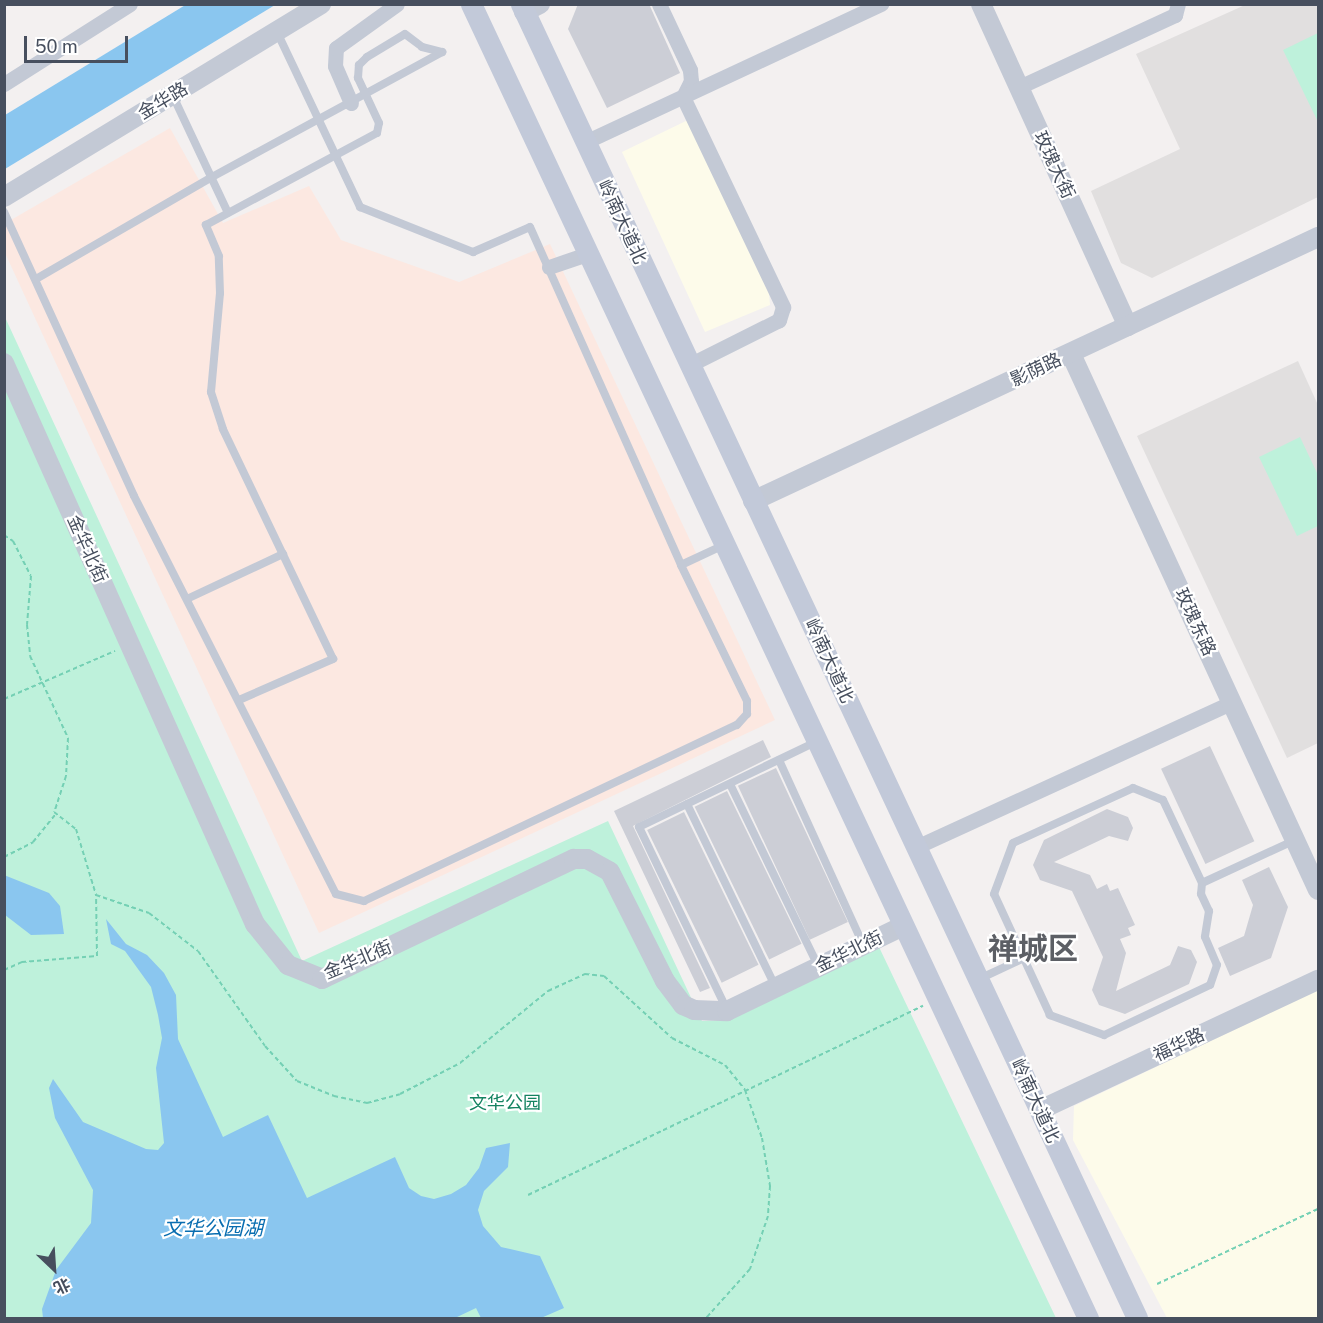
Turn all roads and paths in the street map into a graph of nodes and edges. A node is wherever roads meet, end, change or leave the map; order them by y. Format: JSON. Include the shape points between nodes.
{"nodes":[{"id":1,"x":130,"y":4,"type":"edge"},
{"id":2,"x":321,"y":4,"type":"edge"},
{"id":3,"x":397,"y":4,"type":"edge"},
{"id":4,"x":471,"y":4,"type":"edge"},
{"id":5,"x":659,"y":4,"type":"edge"},
{"id":6,"x":881,"y":4,"type":"edge"},
{"id":7,"x":981,"y":4,"type":"edge"},
{"id":8,"x":1178,"y":4,"type":"edge"},
{"id":9,"x":528,"y":7,"type":"edge"},
{"id":10,"x":276,"y":31,"type":"junction"},
{"id":11,"x":4,"y":84,"type":"edge"},
{"id":12,"x":1019,"y":87,"type":"junction"},
{"id":13,"x":172,"y":94,"type":"junction"},
{"id":14,"x":365,"y":94,"type":"junction"},
{"id":15,"x":683,"y":97,"type":"junction"},
{"id":16,"x":351,"y":103,"type":"junction"},
{"id":17,"x":318,"y":120,"type":"junction"},
{"id":18,"x":585,"y":142,"type":"junction"},
{"id":19,"x":335,"y":156,"type":"junction"},
{"id":20,"x":212,"y":177,"type":"junction"},
{"id":21,"x":4,"y":196,"type":"edge"},
{"id":22,"x":4,"y":212,"type":"edge"},
{"id":23,"x":228,"y":213,"type":"junction"},
{"id":24,"x":1318,"y":237,"type":"edge"},
{"id":25,"x":590,"y":253,"type":"junction"},
{"id":26,"x":549,"y":267,"type":"junction"},
{"id":27,"x":36,"y":279,"type":"junction"},
{"id":28,"x":1128,"y":326,"type":"junction"},
{"id":29,"x":1071,"y":354,"type":"junction"},
{"id":30,"x":4,"y":363,"type":"edge"},
{"id":31,"x":689,"y":364,"type":"junction"},
{"id":32,"x":753,"y":501,"type":"junction"},
{"id":33,"x":4,"y":535,"type":"edge"},
{"id":34,"x":726,"y":544,"type":"junction"},
{"id":35,"x":283,"y":554,"type":"junction"},
{"id":36,"x":681,"y":565,"type":"junction"},
{"id":37,"x":189,"y":598,"type":"junction"},
{"id":38,"x":130,"y":644,"type":"junction"},
{"id":39,"x":40,"y":682,"type":"junction"},
{"id":40,"x":4,"y":699,"type":"edge"},
{"id":41,"x":239,"y":700,"type":"junction"},
{"id":42,"x":1232,"y":702,"type":"junction"},
{"id":43,"x":817,"y":741,"type":"junction"},
{"id":44,"x":779,"y":760,"type":"junction"},
{"id":45,"x":730,"y":783,"type":"junction"},
{"id":46,"x":687,"y":804,"type":"junction"},
{"id":47,"x":56,"y":814,"type":"junction"},
{"id":48,"x":1296,"y":840,"type":"junction"},
{"id":49,"x":916,"y":847,"type":"junction"},
{"id":50,"x":4,"y":857,"type":"edge"},
{"id":51,"x":1202,"y":883,"type":"junction"},
{"id":52,"x":1318,"y":890,"type":"edge"},
{"id":53,"x":96,"y":895,"type":"junction"},
{"id":54,"x":903,"y":926,"type":"junction"},
{"id":55,"x":864,"y":945,"type":"junction"},
{"id":56,"x":1024,"y":958,"type":"junction"},
{"id":57,"x":819,"y":967,"type":"junction"},
{"id":58,"x":4,"y":970,"type":"edge"},
{"id":59,"x":978,"y":979,"type":"junction"},
{"id":60,"x":1318,"y":980,"type":"edge"},
{"id":61,"x":776,"y":987,"type":"junction"},
{"id":62,"x":937,"y":999,"type":"junction"},
{"id":63,"x":727,"y":1011,"type":"junction"},
{"id":64,"x":745,"y":1090,"type":"junction"},
{"id":65,"x":1040,"y":1110,"type":"junction"},
{"id":66,"x":528,"y":1195,"type":"dead end"},
{"id":67,"x":1318,"y":1209,"type":"edge"},
{"id":68,"x":1157,"y":1284,"type":"dead end"},
{"id":69,"x":706,"y":1318,"type":"edge"},
{"id":70,"x":1088,"y":1318,"type":"edge"},
{"id":71,"x":1137,"y":1318,"type":"edge"}],
"edges":[{"from":1,"to":11,"type":"street"},
{"from":2,"to":10,"type":"street","name":"金华路"},
{"from":3,"to":16,"type":"street","via":[[336,48],[334,66]]},
{"from":4,"to":25,"type":"main road"},
{"from":5,"to":15,"type":"street","via":[[690,70],[691,81]]},
{"from":6,"to":15,"type":"street"},
{"from":7,"to":12,"type":"street","name":"玫瑰大街"},
{"from":8,"to":12,"type":"street","via":[[1175,15]]},
{"from":9,"to":18,"type":"main road","name":"岭南大道北"},
{"from":10,"to":13,"type":"street","name":"金华路"},
{"from":10,"to":17,"type":"lane"},
{"from":12,"to":28,"type":"street","name":"玫瑰大街"},
{"from":13,"to":20,"type":"lane"},
{"from":13,"to":21,"type":"street","name":"金华路"},
{"from":14,"to":14,"type":"lane","via":[[358,78],[359,65],[405,34],[422,47],[442,52]]},
{"from":14,"to":16,"type":"lane"},
{"from":14,"to":19,"type":"lane","via":[[379,123],[377,133]]},
{"from":15,"to":18,"type":"street"},
{"from":15,"to":31,"type":"street","via":[[783,307],[779,320]]},
{"from":16,"to":17,"type":"lane"},
{"from":17,"to":19,"type":"lane"},
{"from":17,"to":20,"type":"lane"},
{"from":18,"to":31,"type":"main road","name":"岭南大道北"},
{"from":19,"to":23,"type":"lane"},
{"from":19,"to":26,"type":"lane","via":[[360,207],[473,252],[530,227]]},
{"from":20,"to":23,"type":"lane"},
{"from":20,"to":27,"type":"lane"},
{"from":22,"to":27,"type":"lane"},
{"from":23,"to":35,"type":"lane","via":[[206,225],[220,266],[211,392],[223,429]]},
{"from":24,"to":28,"type":"street","name":"影荫路"},
{"from":25,"to":26,"type":"street"},
{"from":25,"to":34,"type":"main road"},
{"from":26,"to":36,"type":"lane"},
{"from":27,"to":37,"type":"lane","via":[[134,496]]},
{"from":28,"to":29,"type":"street","name":"影荫路"},
{"from":29,"to":32,"type":"street","name":"影荫路"},
{"from":29,"to":42,"type":"street","name":"玫瑰东路"},
{"from":30,"to":38,"type":"street","name":"金华北街"},
{"from":31,"to":32,"type":"main road","name":"岭南大道北"},
{"from":32,"to":49,"type":"main road","name":"岭南大道北"},
{"from":33,"to":39,"type":"path","via":[[13,541],[31,576],[27,625],[30,656]]},
{"from":34,"to":36,"type":"lane"},
{"from":34,"to":43,"type":"main road"},
{"from":35,"to":37,"type":"lane"},
{"from":35,"to":41,"type":"lane","via":[[333,659]]},
{"from":36,"to":41,"type":"lane","via":[[747,701],[747,714],[737,725],[364,901],[336,894]]},
{"from":37,"to":41,"type":"lane"},
{"from":38,"to":39,"type":"path"},
{"from":38,"to":63,"type":"street","name":"金华北街","via":[[255,924],[288,965],[322,979],[574,859],[587,858],[610,872],[620,887],[673,994],[694,1010]]},
{"from":39,"to":40,"type":"path"},
{"from":39,"to":47,"type":"path","via":[[68,738],[66,776]]},
{"from":42,"to":48,"type":"street","name":"玫瑰东路"},
{"from":42,"to":49,"type":"street"},
{"from":43,"to":44,"type":"lane"},
{"from":43,"to":54,"type":"main road"},
{"from":44,"to":45,"type":"lane"},
{"from":44,"to":55,"type":"lane"},
{"from":45,"to":46,"type":"lane"},
{"from":45,"to":57,"type":"lane"},
{"from":46,"to":61,"type":"lane"},
{"from":46,"to":63,"type":"lane","via":[[639,827]]},
{"from":47,"to":50,"type":"path","via":[[33,842]]},
{"from":47,"to":53,"type":"path","via":[[76,829]]},
{"from":48,"to":51,"type":"lane"},
{"from":48,"to":52,"type":"street","name":"玫瑰东路"},
{"from":49,"to":59,"type":"main road","name":"岭南大道北"},
{"from":51,"to":56,"type":"lane","via":[[1201,894],[1209,911],[1205,937],[1217,965],[1210,986],[1104,1035],[1050,1015]]},
{"from":51,"to":56,"type":"lane","via":[[1163,800],[1133,788],[1013,843],[994,894]]},
{"from":53,"to":58,"type":"path","via":[[97,956],[22,962]]},
{"from":53,"to":64,"type":"path","via":[[149,913],[198,951],[265,1046],[297,1081],[334,1096],[367,1103],[400,1094],[460,1063],[548,991],[585,974],[604,976],[672,1038],[725,1065]]},
{"from":54,"to":55,"type":"street","name":"金华北街"},
{"from":54,"to":62,"type":"main road"},
{"from":55,"to":57,"type":"street","name":"金华北街"},
{"from":56,"to":59,"type":"lane"},
{"from":57,"to":61,"type":"street","name":"金华北街"},
{"from":59,"to":65,"type":"main road","name":"岭南大道北"},
{"from":60,"to":65,"type":"street","name":"福华路"},
{"from":61,"to":63,"type":"street","name":"金华北街"},
{"from":62,"to":64,"type":"path"},
{"from":62,"to":70,"type":"main road"},
{"from":64,"to":66,"type":"path"},
{"from":64,"to":69,"type":"path","via":[[762,1138],[770,1186],[768,1216],[750,1269]]},
{"from":65,"to":71,"type":"main road","name":"岭南大道北"},
{"from":67,"to":68,"type":"path"}]}
